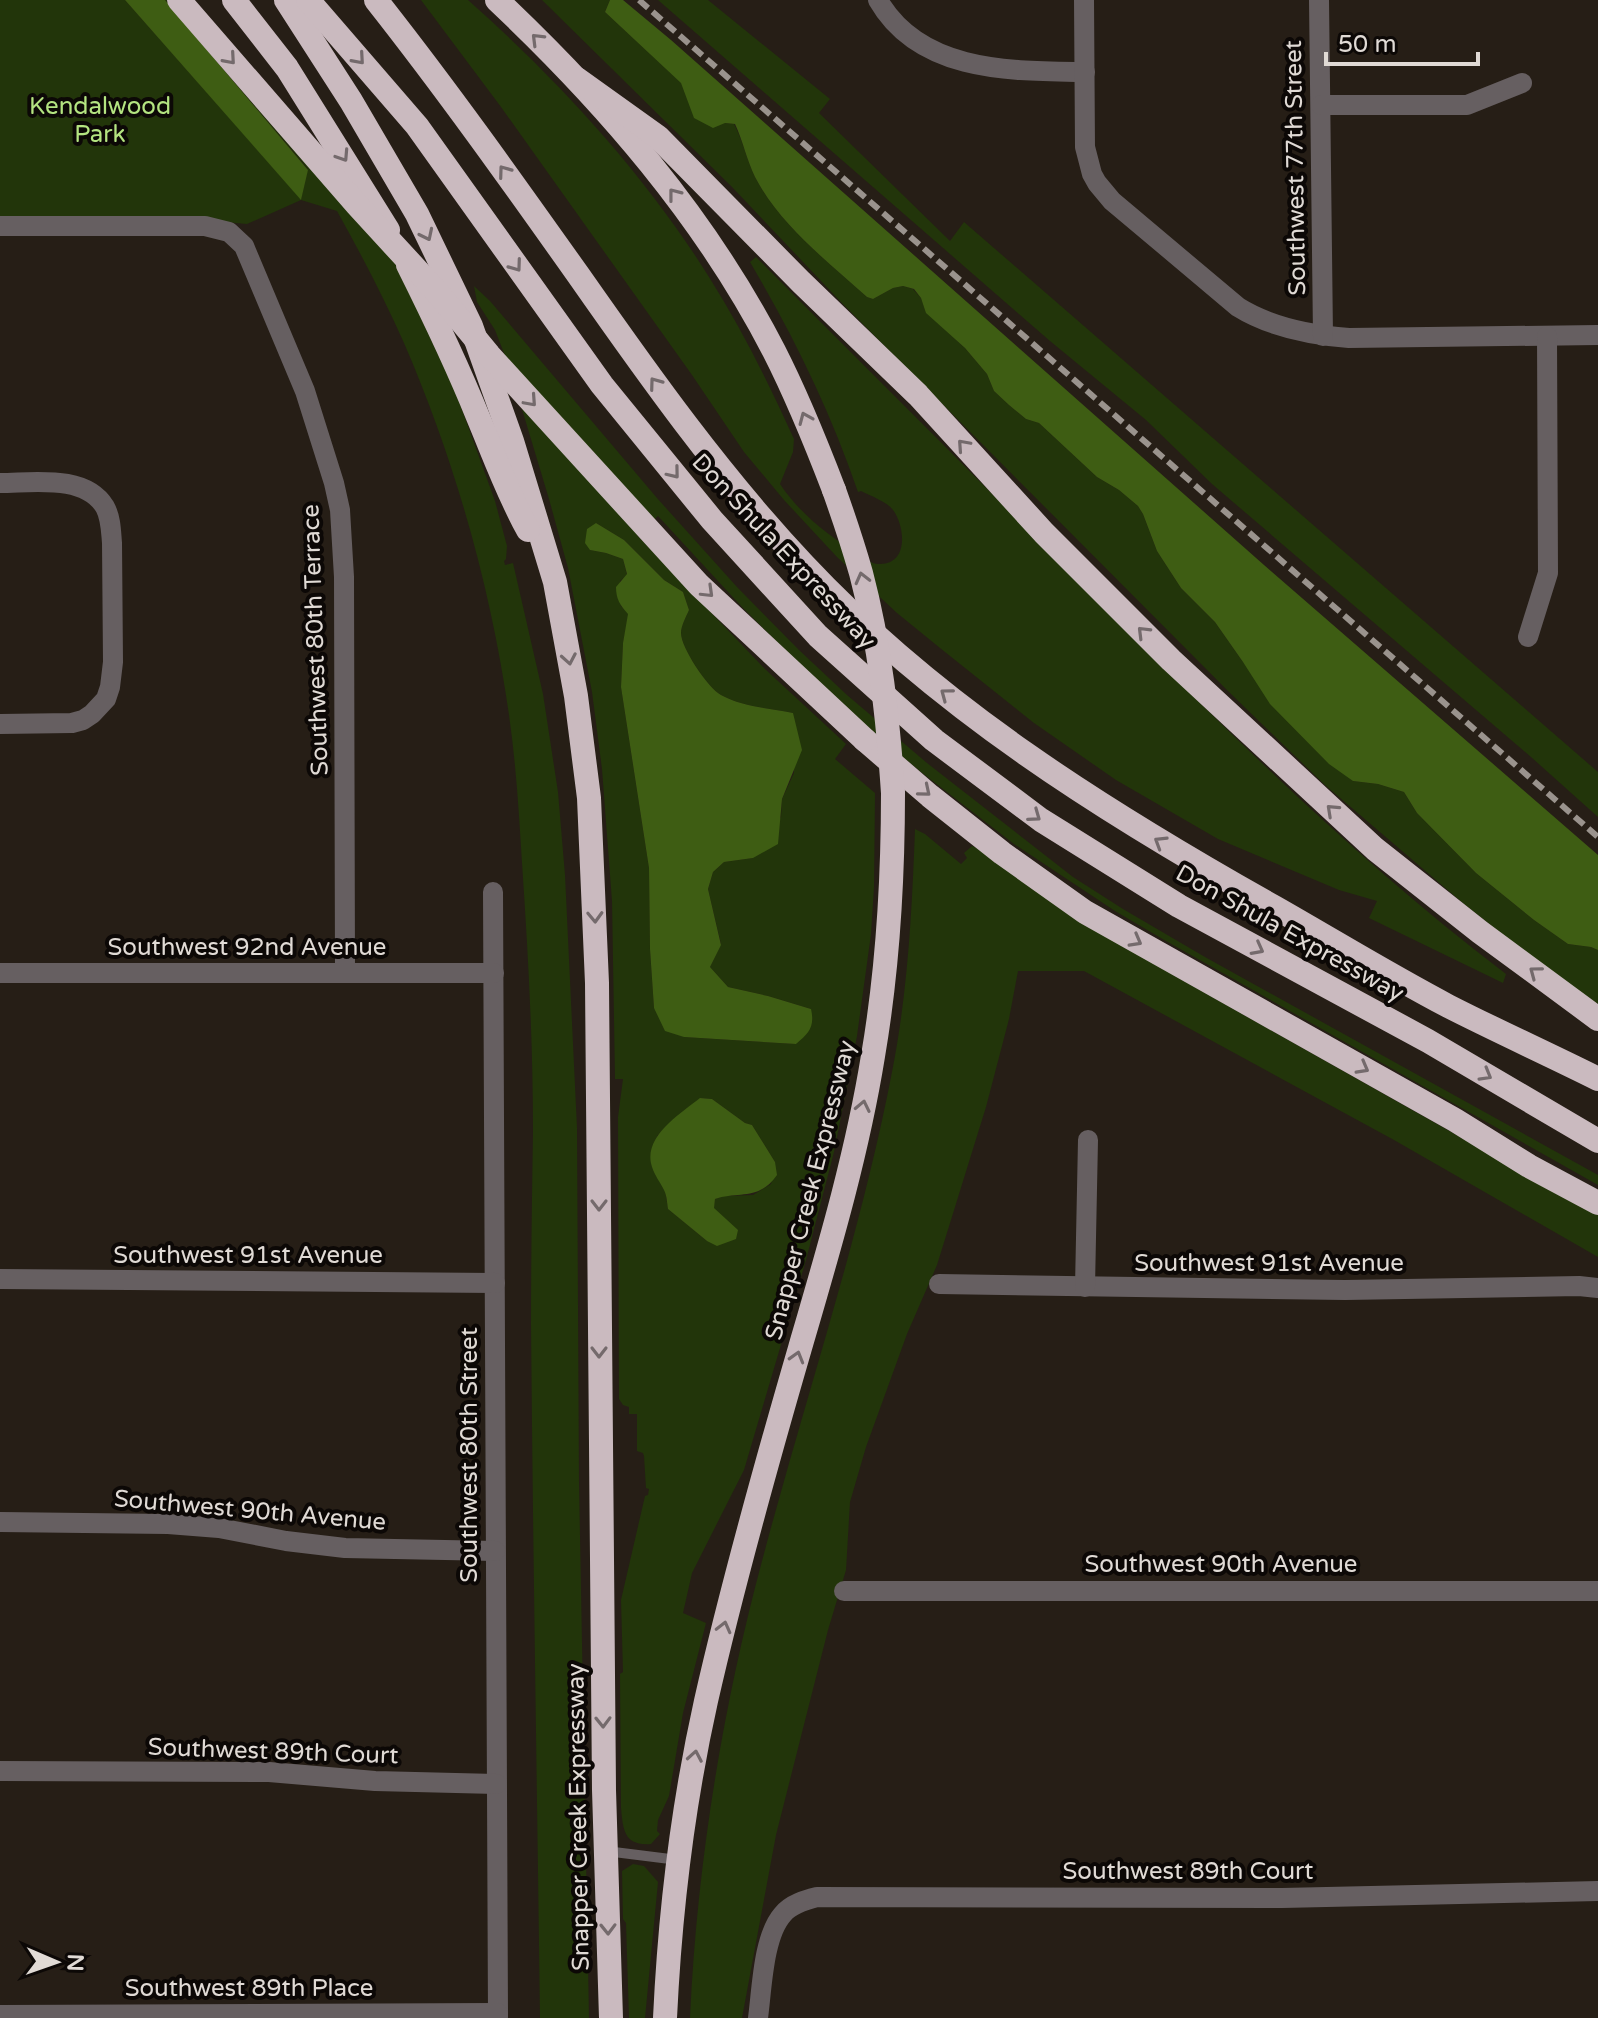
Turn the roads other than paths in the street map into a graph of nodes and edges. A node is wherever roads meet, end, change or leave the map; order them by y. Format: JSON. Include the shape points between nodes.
{"nodes":[{"id":1,"x":179,"y":0,"type":"edge"},
{"id":2,"x":234,"y":0,"type":"edge"},
{"id":3,"x":286,"y":0,"type":"edge"},
{"id":4,"x":308,"y":0,"type":"edge"},
{"id":5,"x":376,"y":0,"type":"edge"},
{"id":6,"x":497,"y":0,"type":"edge"},
{"id":7,"x":878,"y":0,"type":"edge"},
{"id":8,"x":1084,"y":0,"type":"edge"},
{"id":9,"x":1319,"y":0,"type":"edge"},
{"id":10,"x":1085,"y":72,"type":"junction"},
{"id":11,"x":577,"y":79,"type":"junction"},
{"id":12,"x":1522,"y":83,"type":"dead end"},
{"id":13,"x":1321,"y":105,"type":"junction"},
{"id":14,"x":0,"y":226,"type":"edge"},
{"id":15,"x":1598,"y":335,"type":"edge"},
{"id":16,"x":1323,"y":336,"type":"junction"},
{"id":17,"x":1547,"y":336,"type":"junction"},
{"id":18,"x":0,"y":483,"type":"edge"},
{"id":19,"x":555,"y":582,"type":"junction"},
{"id":20,"x":1528,"y":637,"type":"dead end"},
{"id":21,"x":0,"y":724,"type":"edge"},
{"id":22,"x":493,"y":892,"type":"dead end"},
{"id":23,"x":0,"y":973,"type":"edge"},
{"id":24,"x":345,"y":973,"type":"junction"},
{"id":25,"x":494,"y":973,"type":"junction"},
{"id":26,"x":1598,"y":1019,"type":"edge"},
{"id":27,"x":1598,"y":1079,"type":"edge"},
{"id":28,"x":1088,"y":1140,"type":"dead end"},
{"id":29,"x":1598,"y":1141,"type":"edge"},
{"id":30,"x":1598,"y":1203,"type":"edge"},
{"id":31,"x":0,"y":1279,"type":"edge"},
{"id":32,"x":495,"y":1283,"type":"junction"},
{"id":33,"x":939,"y":1284,"type":"dead end"},
{"id":34,"x":1085,"y":1287,"type":"junction"},
{"id":35,"x":1598,"y":1288,"type":"edge"},
{"id":36,"x":0,"y":1522,"type":"edge"},
{"id":37,"x":495,"y":1551,"type":"junction"},
{"id":38,"x":844,"y":1591,"type":"dead end"},
{"id":39,"x":1598,"y":1591,"type":"edge"},
{"id":40,"x":0,"y":1771,"type":"edge"},
{"id":41,"x":496,"y":1784,"type":"junction"},
{"id":42,"x":606,"y":1851,"type":"junction"},
{"id":43,"x":680,"y":1860,"type":"junction"},
{"id":44,"x":1598,"y":1891,"type":"edge"},
{"id":45,"x":498,"y":2015,"type":"edge"},
{"id":46,"x":9,"y":2016,"type":"edge"},
{"id":47,"x":236,"y":2016,"type":"edge"},
{"id":48,"x":611,"y":2018,"type":"edge"},
{"id":49,"x":665,"y":2018,"type":"edge"},
{"id":50,"x":758,"y":2018,"type":"edge"}],
"edges":[{"from":1,"to":30,"type":"highway","one_way":true,"bridge":true,"via":[[489,355],[699,585],[930,796],[1085,912]]},
{"from":2,"to":19,"type":"highway","one_way":true,"via":[[287,68],[403,256],[442,333],[509,496]]},
{"from":3,"to":19,"type":"highway","name":"Snapper Creek Expressway","one_way":true,"via":[[417,214],[471,326]]},
{"from":4,"to":29,"type":"highway","name":"Don Shula Expressway","one_way":true,"via":[[417,126],[602,385],[712,520],[818,636],[934,740],[1041,820],[1179,906],[1428,1041]]},
{"from":27,"to":5,"type":"highway","name":"Don Shula Expressway","one_way":true,"via":[[1447,1005],[1199,865],[1063,781],[911,668],[806,568],[707,454],[435,74]]},
{"from":11,"to":6,"type":"highway","name":"Snapper Creek Expressway","one_way":true},
{"from":7,"to":10,"type":"street","via":[[915,40],[961,62]]},
{"from":8,"to":10,"type":"street"},
{"from":9,"to":13,"type":"street","name":"Southwest 77th Street"},
{"from":10,"to":16,"type":"street","via":[[1085,147],[1092,174],[1105,193],[1238,307]]},
{"from":26,"to":11,"type":"highway","one_way":true,"via":[[1343,820],[1076,565],[918,395],[658,137]]},
{"from":43,"to":11,"type":"highway","name":"Snapper Creek Expressway","one_way":true,"bridge":true,"via":[[696,1753],[727,1615],[835,1224],[873,1059],[890,929],[893,793],[877,645],[861,574],[806,420],[731,276],[673,193]]},
{"from":12,"to":13,"type":"street","via":[[1467,105]]},
{"from":13,"to":16,"type":"street","name":"Southwest 77th Street"},
{"from":14,"to":24,"type":"street","name":"Southwest 80th Terrace","via":[[197,226],[229,232],[244,246],[305,391],[338,496],[344,577]]},
{"from":15,"to":17,"type":"street"},
{"from":16,"to":17,"type":"street"},
{"from":17,"to":20,"type":"street","via":[[1548,573]]},
{"from":18,"to":21,"type":"street","via":[[79,486],[106,508],[112,543],[113,662],[106,699],[83,720]]},
{"from":19,"to":42,"type":"highway","name":"Snapper Creek Expressway","one_way":true,"via":[[583,748],[595,910]]},
{"from":22,"to":25,"type":"street","name":"Southwest 80th Street"},
{"from":23,"to":24,"type":"street","name":"Southwest 92nd Avenue"},
{"from":24,"to":25,"type":"street","name":"Southwest 92nd Avenue"},
{"from":25,"to":32,"type":"street","name":"Southwest 80th Street"},
{"from":28,"to":34,"type":"street"},
{"from":31,"to":32,"type":"street","name":"Southwest 91st Avenue"},
{"from":32,"to":37,"type":"street","name":"Southwest 80th Street"},
{"from":33,"to":34,"type":"street","name":"Southwest 91st Avenue"},
{"from":34,"to":35,"type":"street","name":"Southwest 91st Avenue"},
{"from":36,"to":37,"type":"street","name":"Southwest 90th Avenue","via":[[168,1524],[345,1548]]},
{"from":37,"to":41,"type":"street","name":"Southwest 80th Street"},
{"from":38,"to":39,"type":"street","name":"Southwest 90th Avenue"},
{"from":40,"to":41,"type":"street","name":"Southwest 89th Court","via":[[269,1772]]},
{"from":41,"to":45,"type":"street","name":"Southwest 80th Street"},
{"from":42,"to":43,"type":"lane"},
{"from":42,"to":48,"type":"highway","name":"Snapper Creek Expressway","one_way":true},
{"from":43,"to":49,"type":"highway","name":"Snapper Creek Expressway"},
{"from":44,"to":50,"type":"street","name":"Southwest 89th Court","via":[[1282,1898],[817,1897],[783,1914],[773,1932]]},
{"from":45,"to":47,"type":"street","name":"Southwest 89th Place"},
{"from":46,"to":47,"type":"street","name":"Southwest 89th Place"}]}
